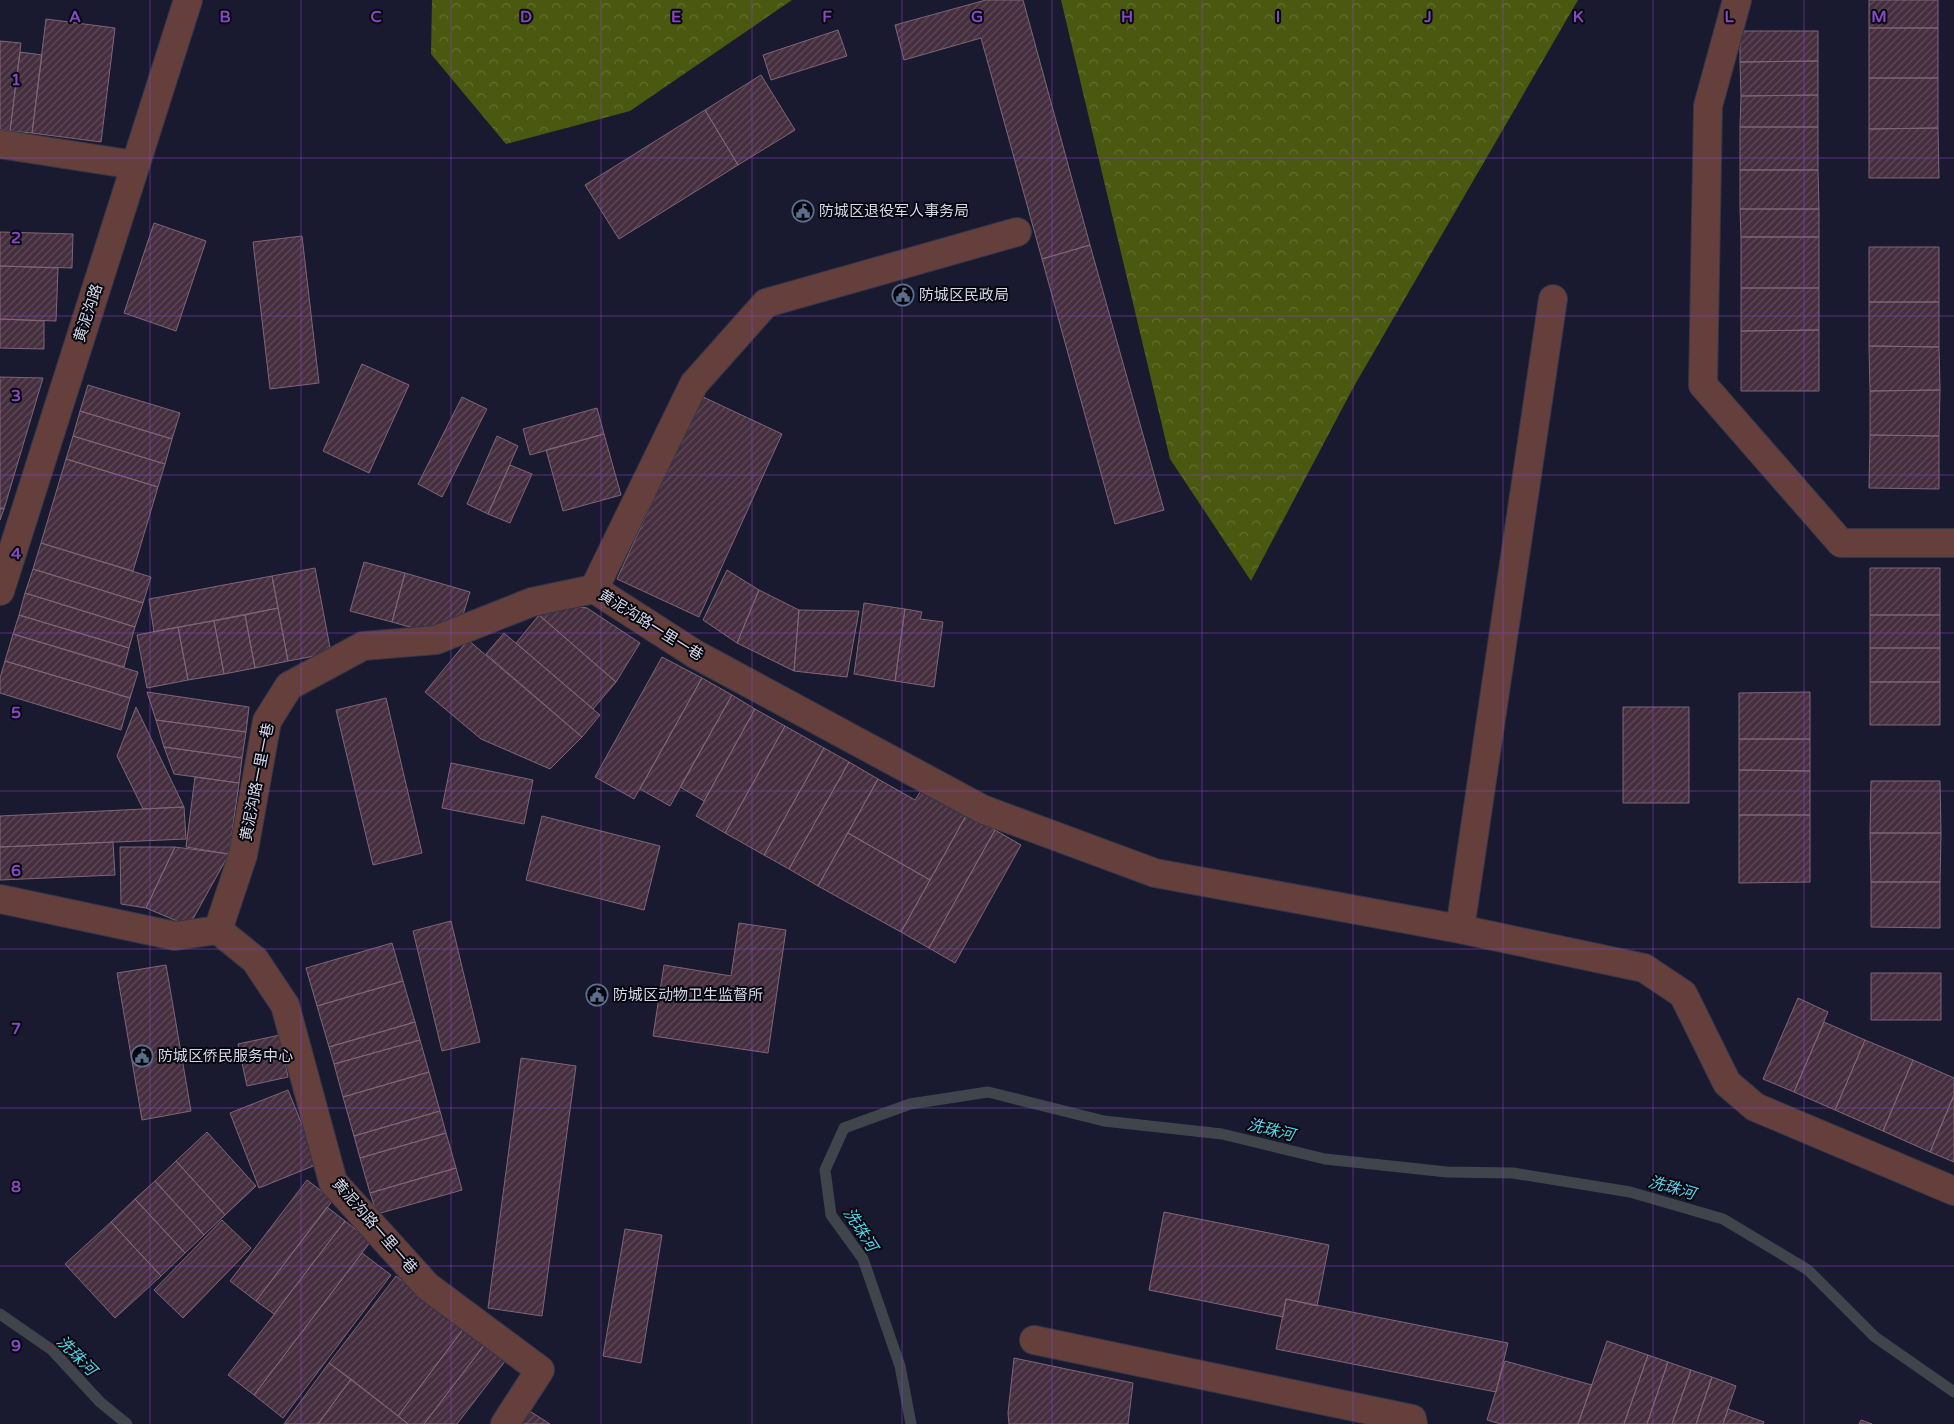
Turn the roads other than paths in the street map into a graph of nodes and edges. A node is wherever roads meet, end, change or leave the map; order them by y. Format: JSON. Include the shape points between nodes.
{"nodes":[{"id":1,"x":188,"y":0,"type":"edge"},
{"id":2,"x":1737,"y":0,"type":"edge"},
{"id":3,"x":0,"y":144,"type":"edge"},
{"id":4,"x":135,"y":165,"type":"junction"},
{"id":5,"x":1018,"y":232,"type":"dead end"},
{"id":6,"x":1553,"y":299,"type":"dead end"},
{"id":7,"x":1954,"y":543,"type":"edge"},
{"id":8,"x":594,"y":588,"type":"junction"},
{"id":9,"x":0,"y":591,"type":"edge"},
{"id":10,"x":0,"y":900,"type":"edge"},
{"id":11,"x":1460,"y":929,"type":"junction"},
{"id":12,"x":218,"y":930,"type":"junction"},
{"id":13,"x":1954,"y":1191,"type":"edge"},
{"id":14,"x":1034,"y":1340,"type":"dead end"},
{"id":15,"x":505,"y":1424,"type":"edge"},
{"id":16,"x":1413,"y":1424,"type":"edge"}],
"edges":[{"from":1,"to":4,"type":"street","name":"黄泥沟路"},
{"from":2,"to":7,"type":"street","via":[[1708,106],[1703,385],[1841,543]]},
{"from":3,"to":4,"type":"street"},
{"from":4,"to":9,"type":"street","name":"黄泥沟路"},
{"from":5,"to":8,"type":"street","via":[[766,303],[694,384]]},
{"from":6,"to":11,"type":"street"},
{"from":8,"to":11,"type":"street","name":"黄泥沟路一里一巷","via":[[695,654],[982,809],[1155,873]]},
{"from":8,"to":12,"type":"street","name":"黄泥沟路一里一巷","via":[[532,602],[436,640],[363,646],[289,686],[267,721],[243,855]]},
{"from":10,"to":12,"type":"street","via":[[175,936]]},
{"from":11,"to":13,"type":"street","name":"黄泥沟路一里一巷","via":[[1644,968],[1684,994],[1727,1083],[1755,1107]]},
{"from":12,"to":15,"type":"street","name":"黄泥沟路一里一巷","via":[[255,960],[285,1005],[333,1182],[427,1286],[540,1370]]},
{"from":14,"to":16,"type":"street","via":[[1412,1420]]}]}
